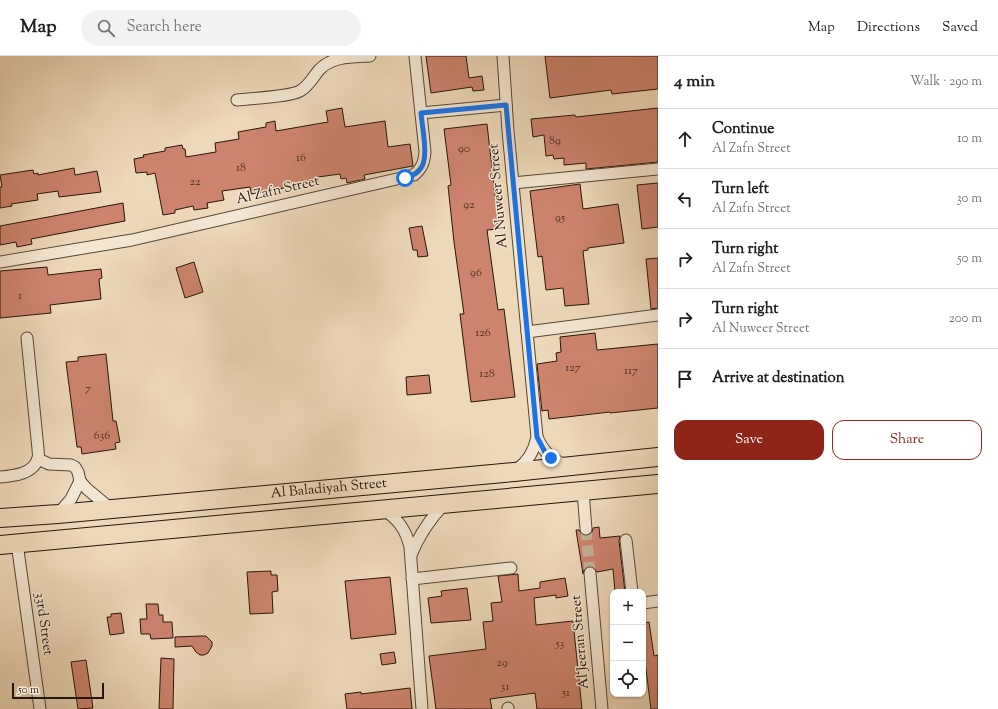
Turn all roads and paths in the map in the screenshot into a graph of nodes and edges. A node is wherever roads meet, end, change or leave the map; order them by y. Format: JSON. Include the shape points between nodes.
{"nodes":[{"id":1,"x":370,"y":56,"type":"edge"},
{"id":2,"x":415,"y":56,"type":"edge"},
{"id":3,"x":503,"y":56,"type":"edge"},
{"id":4,"x":335,"y":58,"type":"edge"},
{"id":5,"x":237,"y":100,"type":"dead end"},
{"id":6,"x":506,"y":105,"type":"junction"},
{"id":7,"x":421,"y":113,"type":"junction"},
{"id":8,"x":658,"y":169,"type":"edge"},
{"id":9,"x":513,"y":183,"type":"junction"},
{"id":10,"x":0,"y":262,"type":"edge"},
{"id":11,"x":658,"y":315,"type":"edge"},
{"id":12,"x":527,"y":332,"type":"junction"},
{"id":13,"x":28,"y":338,"type":"dead end"},
{"id":14,"x":537,"y":437,"type":"junction"},
{"id":15,"x":658,"y":457,"type":"edge"},
{"id":16,"x":38,"y":459,"type":"junction"},
{"id":17,"x":565,"y":465,"type":"junction"},
{"id":18,"x":514,"y":472,"type":"junction"},
{"id":19,"x":0,"y":477,"type":"edge"},
{"id":20,"x":80,"y":482,"type":"junction"},
{"id":21,"x":658,"y":484,"type":"edge"},
{"id":22,"x":582,"y":491,"type":"junction"},
{"id":23,"x":444,"y":503,"type":"junction"},
{"id":24,"x":110,"y":508,"type":"junction"},
{"id":25,"x":382,"y":509,"type":"junction"},
{"id":26,"x":58,"y":514,"type":"junction"},
{"id":27,"x":0,"y":518,"type":"edge"},
{"id":28,"x":586,"y":529,"type":"tunnel mouth"},
{"id":29,"x":626,"y":540,"type":"dead end"},
{"id":30,"x":9,"y":544,"type":"edge"},
{"id":31,"x":411,"y":555,"type":"junction"},
{"id":32,"x":511,"y":568,"type":"dead end"},
{"id":33,"x":590,"y":572,"type":"tunnel mouth"},
{"id":34,"x":412,"y":579,"type":"junction"},
{"id":35,"x":632,"y":589,"type":"edge"},
{"id":36,"x":658,"y":601,"type":"edge"},
{"id":37,"x":646,"y":603,"type":"edge"},
{"id":38,"x":40,"y":709,"type":"edge"},
{"id":39,"x":422,"y":709,"type":"edge"},
{"id":40,"x":602,"y":709,"type":"edge"}],
"edges":[{"from":1,"to":4,"type":"street"},
{"from":2,"to":7,"type":"street","name":"Al Zafn Street"},
{"from":3,"to":6,"type":"street","name":"Al Nuweer Street"},
{"from":4,"to":5,"type":"street","via":[[324,65],[307,86],[294,93]]},
{"from":6,"to":7,"type":"street"},
{"from":6,"to":9,"type":"street","name":"Al Nuweer Street"},
{"from":7,"to":10,"type":"street","name":"Al Zafn Street","via":[[424,161],[421,169],[414,175],[132,240]]},
{"from":8,"to":9,"type":"street"},
{"from":9,"to":12,"type":"street","name":"Al Nuweer Street"},
{"from":11,"to":12,"type":"street"},
{"from":12,"to":14,"type":"street","name":"Al Nuweer Street"},
{"from":13,"to":16,"type":"street"},
{"from":14,"to":17,"type":"street","name":"Al Nuweer Street","via":[[551,458]]},
{"from":14,"to":18,"type":"street","name":"Al Nuweer Street","via":[[527,461]]},
{"from":15,"to":17,"type":"main road","name":"Al Baladiyah Street"},
{"from":16,"to":19,"type":"street","via":[[33,467],[24,473]]},
{"from":16,"to":20,"type":"street","via":[[49,464],[75,467]]},
{"from":17,"to":18,"type":"main road","name":"Al Baladiyah Street"},
{"from":18,"to":24,"type":"main road","name":"Al Baladiyah Street"},
{"from":20,"to":24,"type":"street"},
{"from":20,"to":26,"type":"street","via":[[71,499]]},
{"from":21,"to":22,"type":"main road","name":"Al Baladiyah Street"},
{"from":22,"to":23,"type":"main road","name":"Al Baladiyah Street"},
{"from":22,"to":28,"type":"street"},
{"from":23,"to":25,"type":"main road","name":"Al Baladiyah Street"},
{"from":23,"to":31,"type":"street","via":[[421,532]]},
{"from":24,"to":26,"type":"main road","name":"Al Baladiyah Street"},
{"from":25,"to":30,"type":"main road","name":"Al Baladiyah Street"},
{"from":25,"to":31,"type":"street","via":[[395,518],[405,531]]},
{"from":26,"to":27,"type":"main road","name":"Al Baladiyah Street"},
{"from":29,"to":35,"type":"street"},
{"from":30,"to":38,"type":"street","name":"33rd Street"},
{"from":31,"to":34,"type":"street"},
{"from":32,"to":34,"type":"street"},
{"from":33,"to":40,"type":"street","name":"Al Jeeran Street"},
{"from":34,"to":39,"type":"street"},
{"from":36,"to":37,"type":"street"}]}
